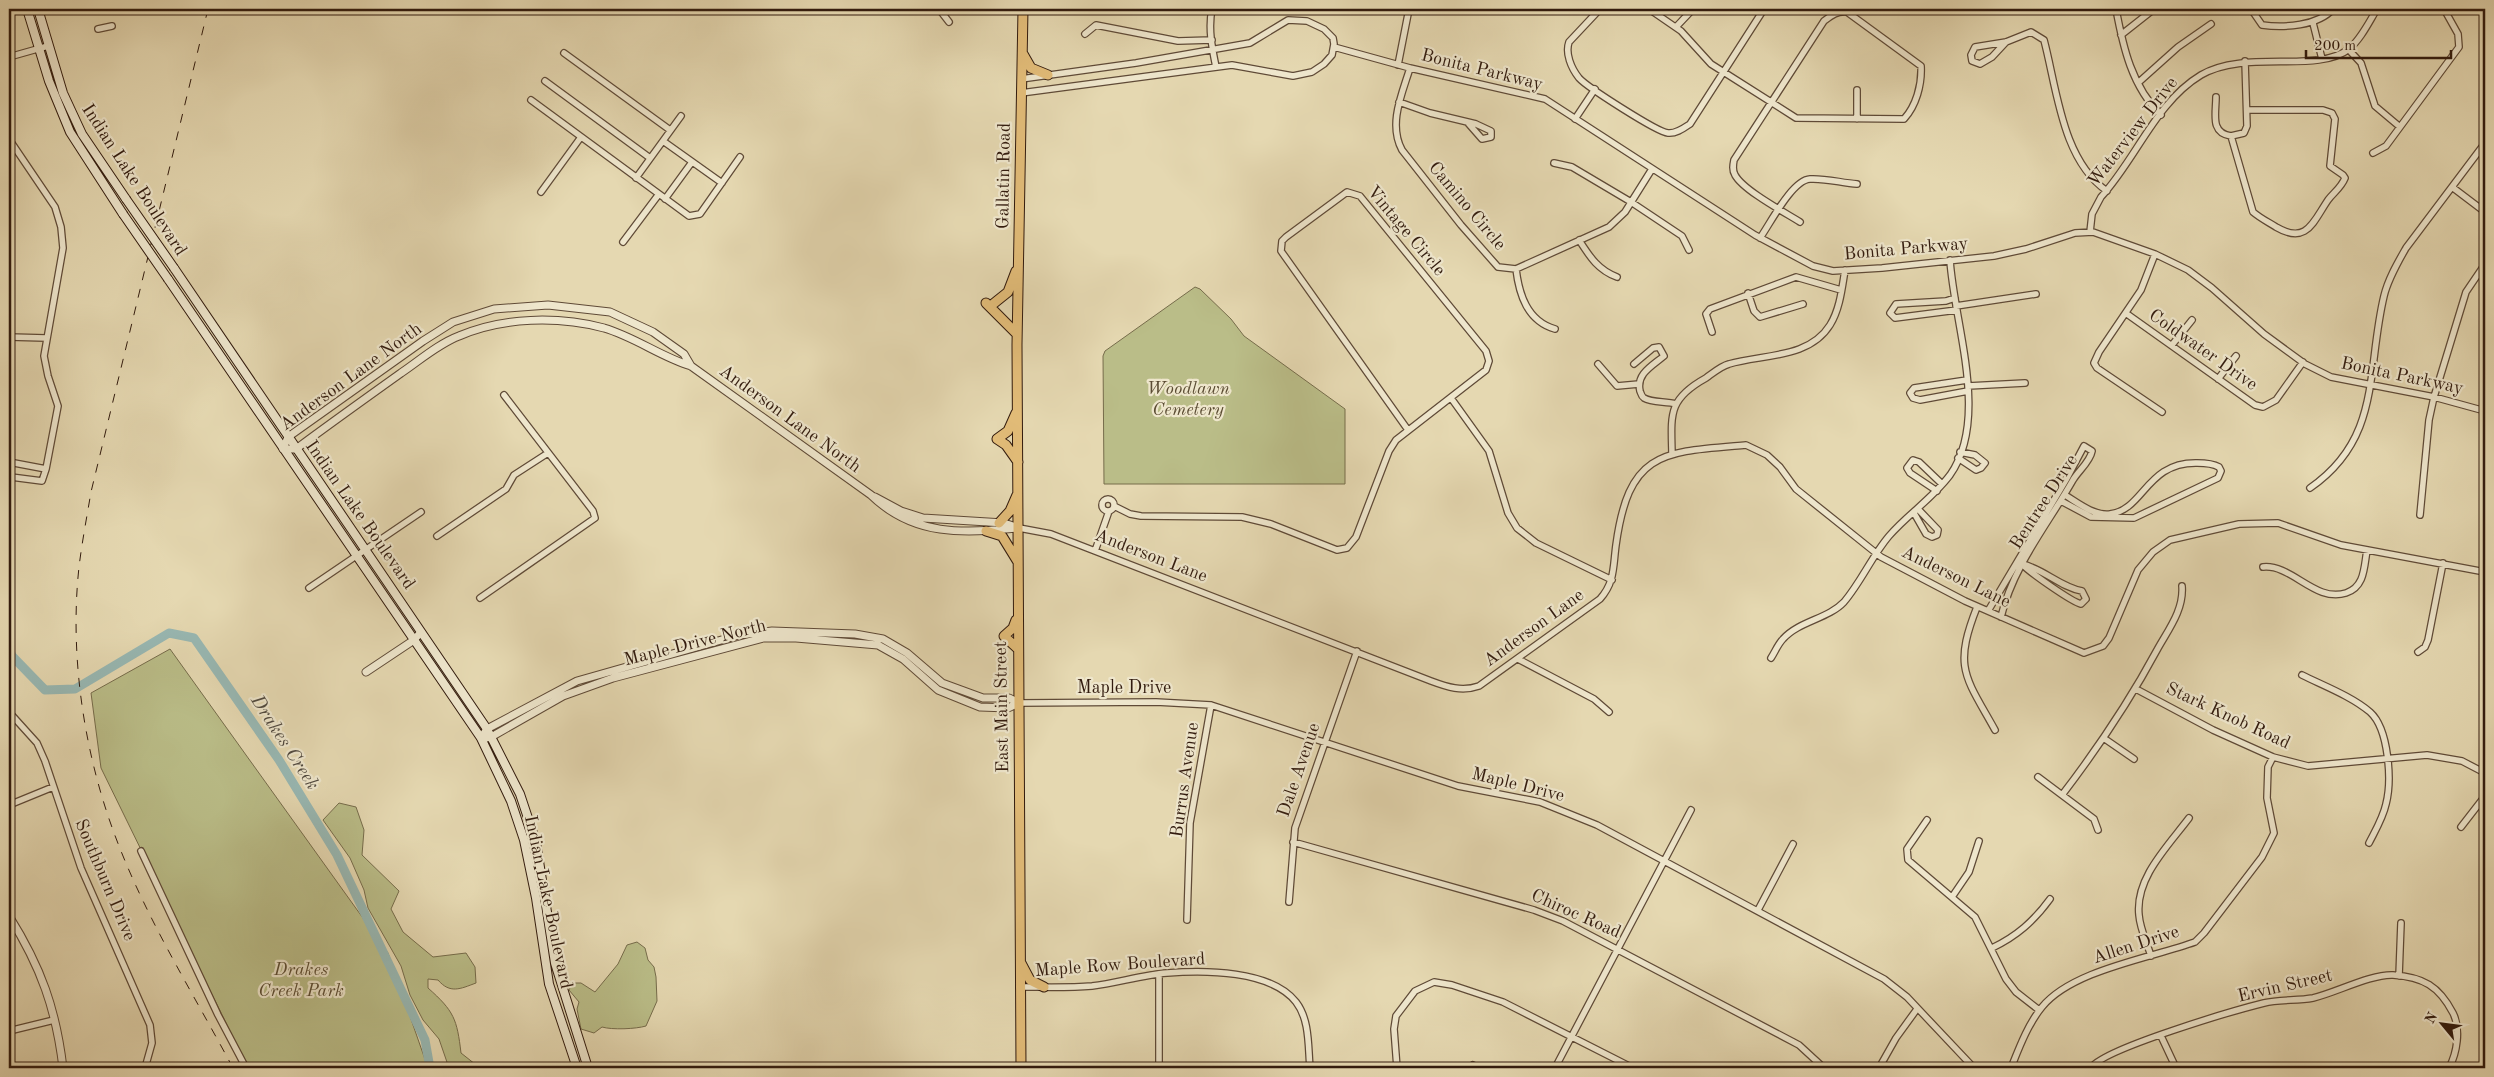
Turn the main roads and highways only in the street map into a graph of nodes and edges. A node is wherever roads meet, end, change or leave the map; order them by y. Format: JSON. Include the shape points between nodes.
{"nodes":[{"id":1,"x":28,"y":9,"type":"edge"},
{"id":2,"x":38,"y":9,"type":"edge"},
{"id":3,"x":1023,"y":9,"type":"edge"},
{"id":4,"x":1022,"y":53,"type":"junction"},
{"id":5,"x":1048,"y":75,"type":"road end"},
{"id":6,"x":1018,"y":266,"type":"junction"},
{"id":7,"x":1017,"y":334,"type":"junction"},
{"id":8,"x":1017,"y":345,"type":"joint"},
{"id":9,"x":1018,"y":411,"type":"junction"},
{"id":10,"x":1018,"y":463,"type":"junction"},
{"id":11,"x":1018,"y":492,"type":"junction"},
{"id":12,"x":999,"y":523,"type":"road end"},
{"id":13,"x":986,"y":531,"type":"road end"},
{"id":14,"x":1018,"y":562,"type":"junction"},
{"id":15,"x":1018,"y":616,"type":"junction"},
{"id":16,"x":1017,"y":648,"type":"junction"},
{"id":17,"x":1019,"y":959,"type":"junction"},
{"id":18,"x":1044,"y":986,"type":"road end"},
{"id":19,"x":582,"y":1052,"type":"junction"},
{"id":20,"x":573,"y":1055,"type":"junction"},
{"id":21,"x":577,"y":1068,"type":"edge"},
{"id":22,"x":588,"y":1068,"type":"edge"},
{"id":23,"x":1021,"y":1068,"type":"edge"}],
"edges":[{"from":1,"to":20,"type":"main road","name":"Indian Lake Boulevard","bridge":true,"via":[[57,105],[70,132],[481,738],[511,802],[524,840],[549,984]]},
{"from":2,"to":19,"type":"main road","name":"Indian Lake Boulevard","bridge":true,"via":[[63,93],[82,134],[487,729],[520,794],[536,842],[555,963]]},
{"from":3,"to":4,"type":"main road","name":"Gallatin Road"},
{"from":4,"to":5,"type":"main road","via":[[1031,68]]},
{"from":4,"to":6,"type":"main road","name":"Gallatin Road"},
{"from":6,"to":7,"type":"main road","name":"Gallatin Road"},
{"from":6,"to":7,"type":"main road","via":[[1008,292],[989,304]]},
{"from":7,"to":8,"type":"main road","name":"Gallatin Road"},
{"from":8,"to":9,"type":"main road","name":"East Main Street"},
{"from":9,"to":10,"type":"main road","name":"East Main Street"},
{"from":9,"to":10,"type":"main road","via":[[1008,431],[997,439],[1008,447]]},
{"from":10,"to":11,"type":"main road","name":"East Main Street"},
{"from":11,"to":12,"type":"main road","via":[[1010,511]]},
{"from":11,"to":14,"type":"main road","name":"East Main Street"},
{"from":13,"to":14,"type":"main road","via":[[1002,536]]},
{"from":14,"to":15,"type":"main road","name":"East Main Street"},
{"from":15,"to":16,"type":"main road","name":"East Main Street"},
{"from":15,"to":16,"type":"main road","via":[[1013,628],[1004,636]]},
{"from":16,"to":17,"type":"main road","name":"East Main Street"},
{"from":17,"to":18,"type":"main road","via":[[1030,980]]},
{"from":17,"to":23,"type":"main road","name":"East Main Street"},
{"from":19,"to":20,"type":"main road"},
{"from":19,"to":22,"type":"main road","name":"Indian Lake Boulevard"},
{"from":20,"to":21,"type":"main road","name":"Indian Lake Boulevard"}]}
